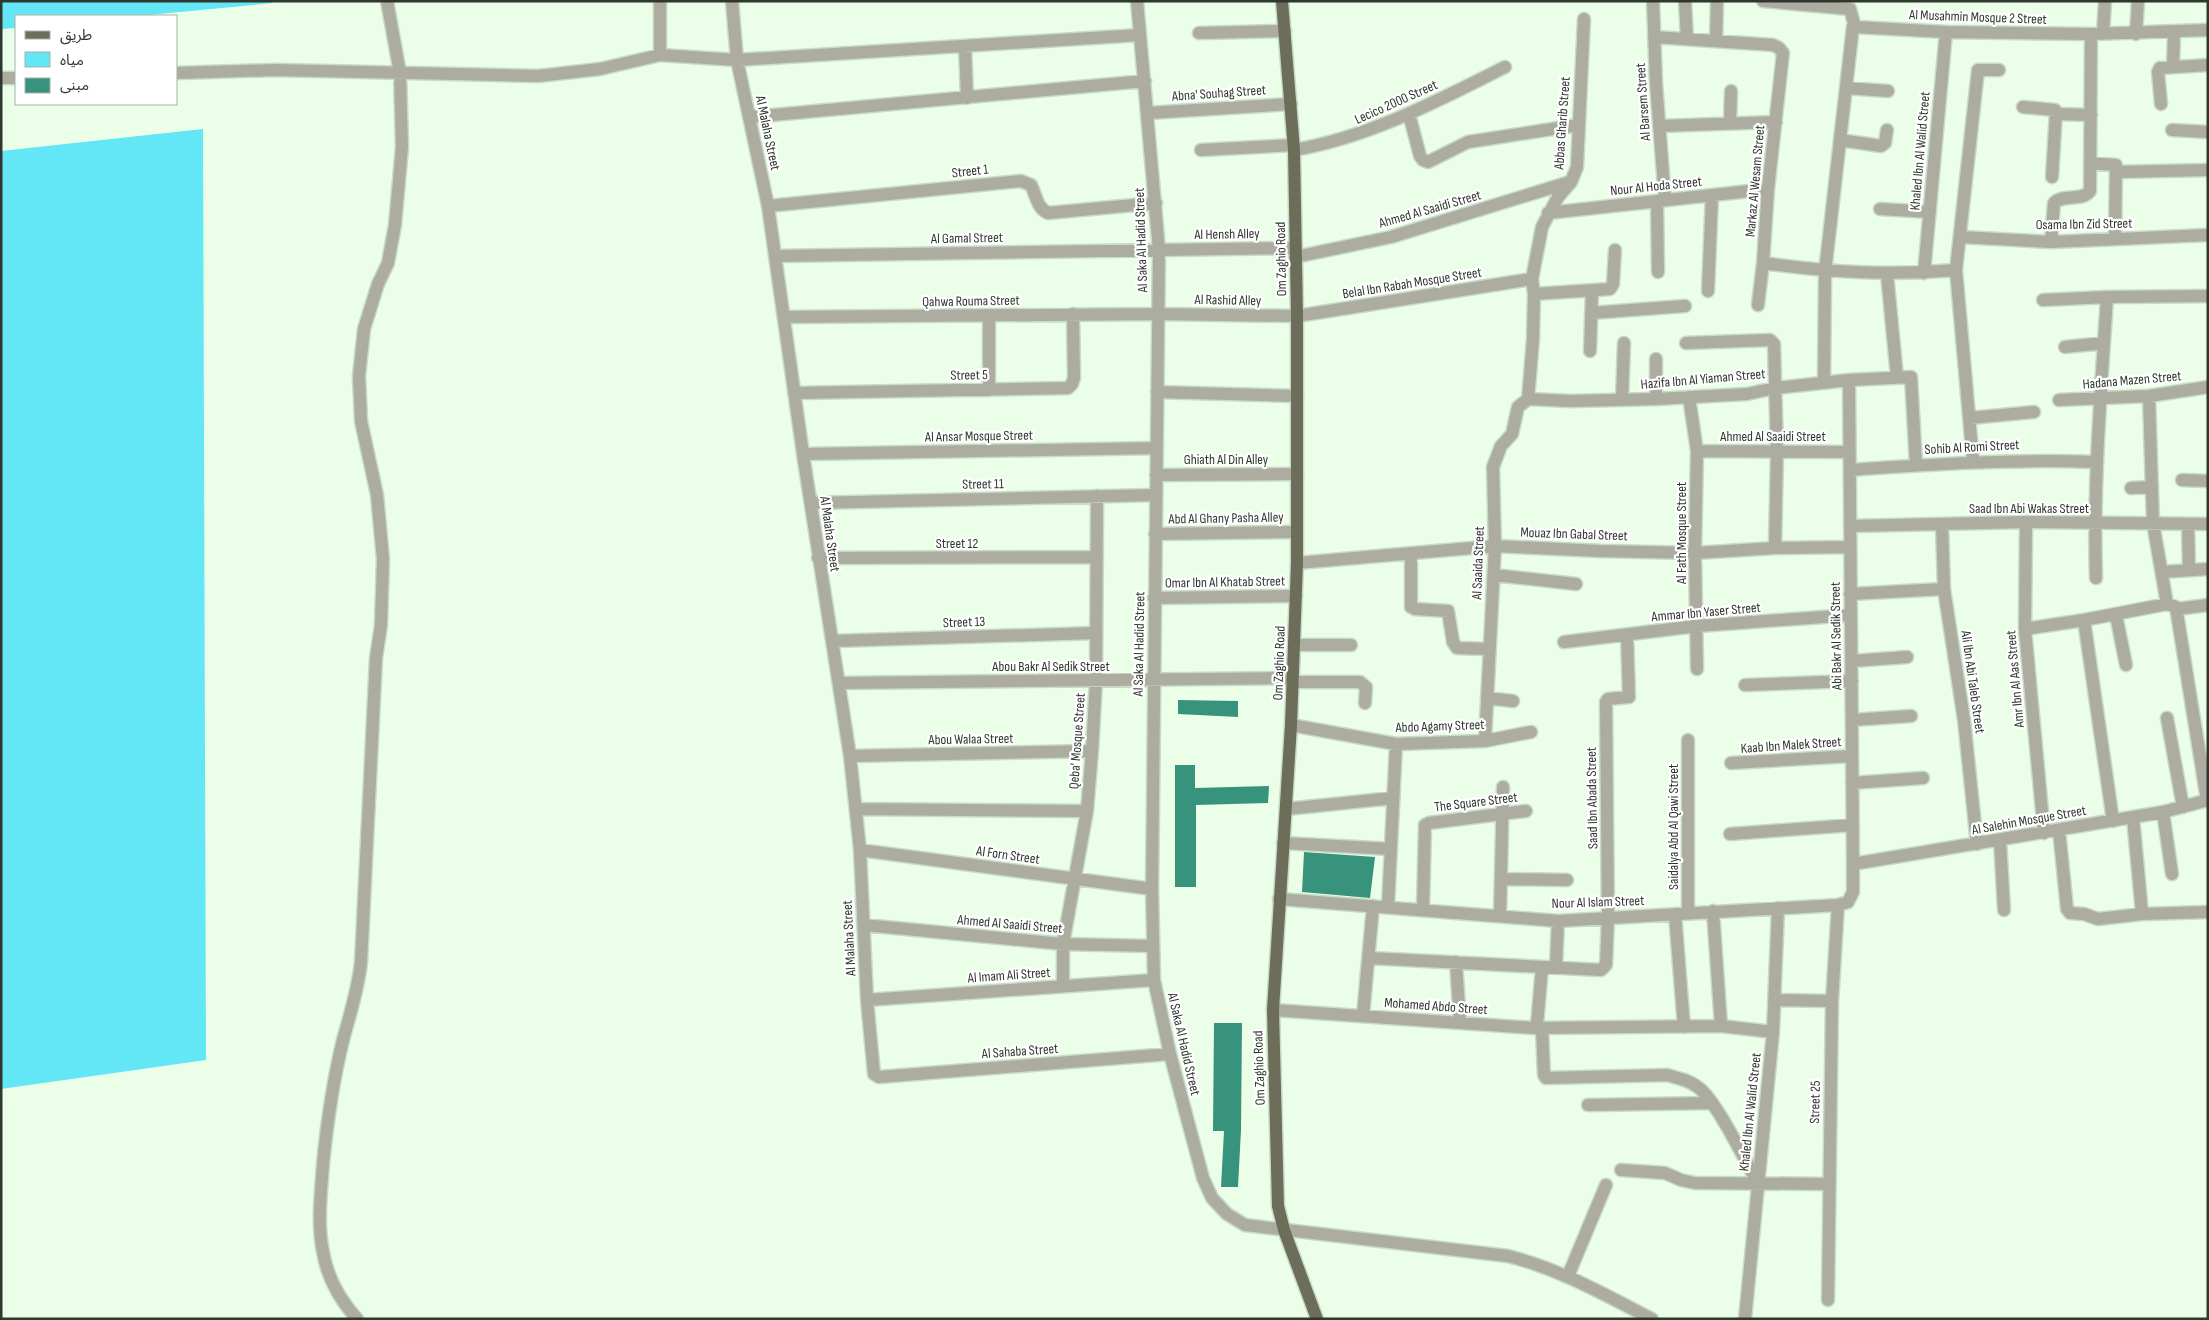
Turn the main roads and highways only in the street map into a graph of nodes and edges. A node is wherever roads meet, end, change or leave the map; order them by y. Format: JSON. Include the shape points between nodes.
{"nodes":[{"id":1,"x":1282,"y":1,"type":"edge"},
{"id":2,"x":1317,"y":1319,"type":"edge"}],
"edges":[{"from":1,"to":2,"type":"main road","name":"Om Zaghio Road","via":[[1294,147],[1297,563],[1291,725],[1273,1010],[1278,1206]]}]}
